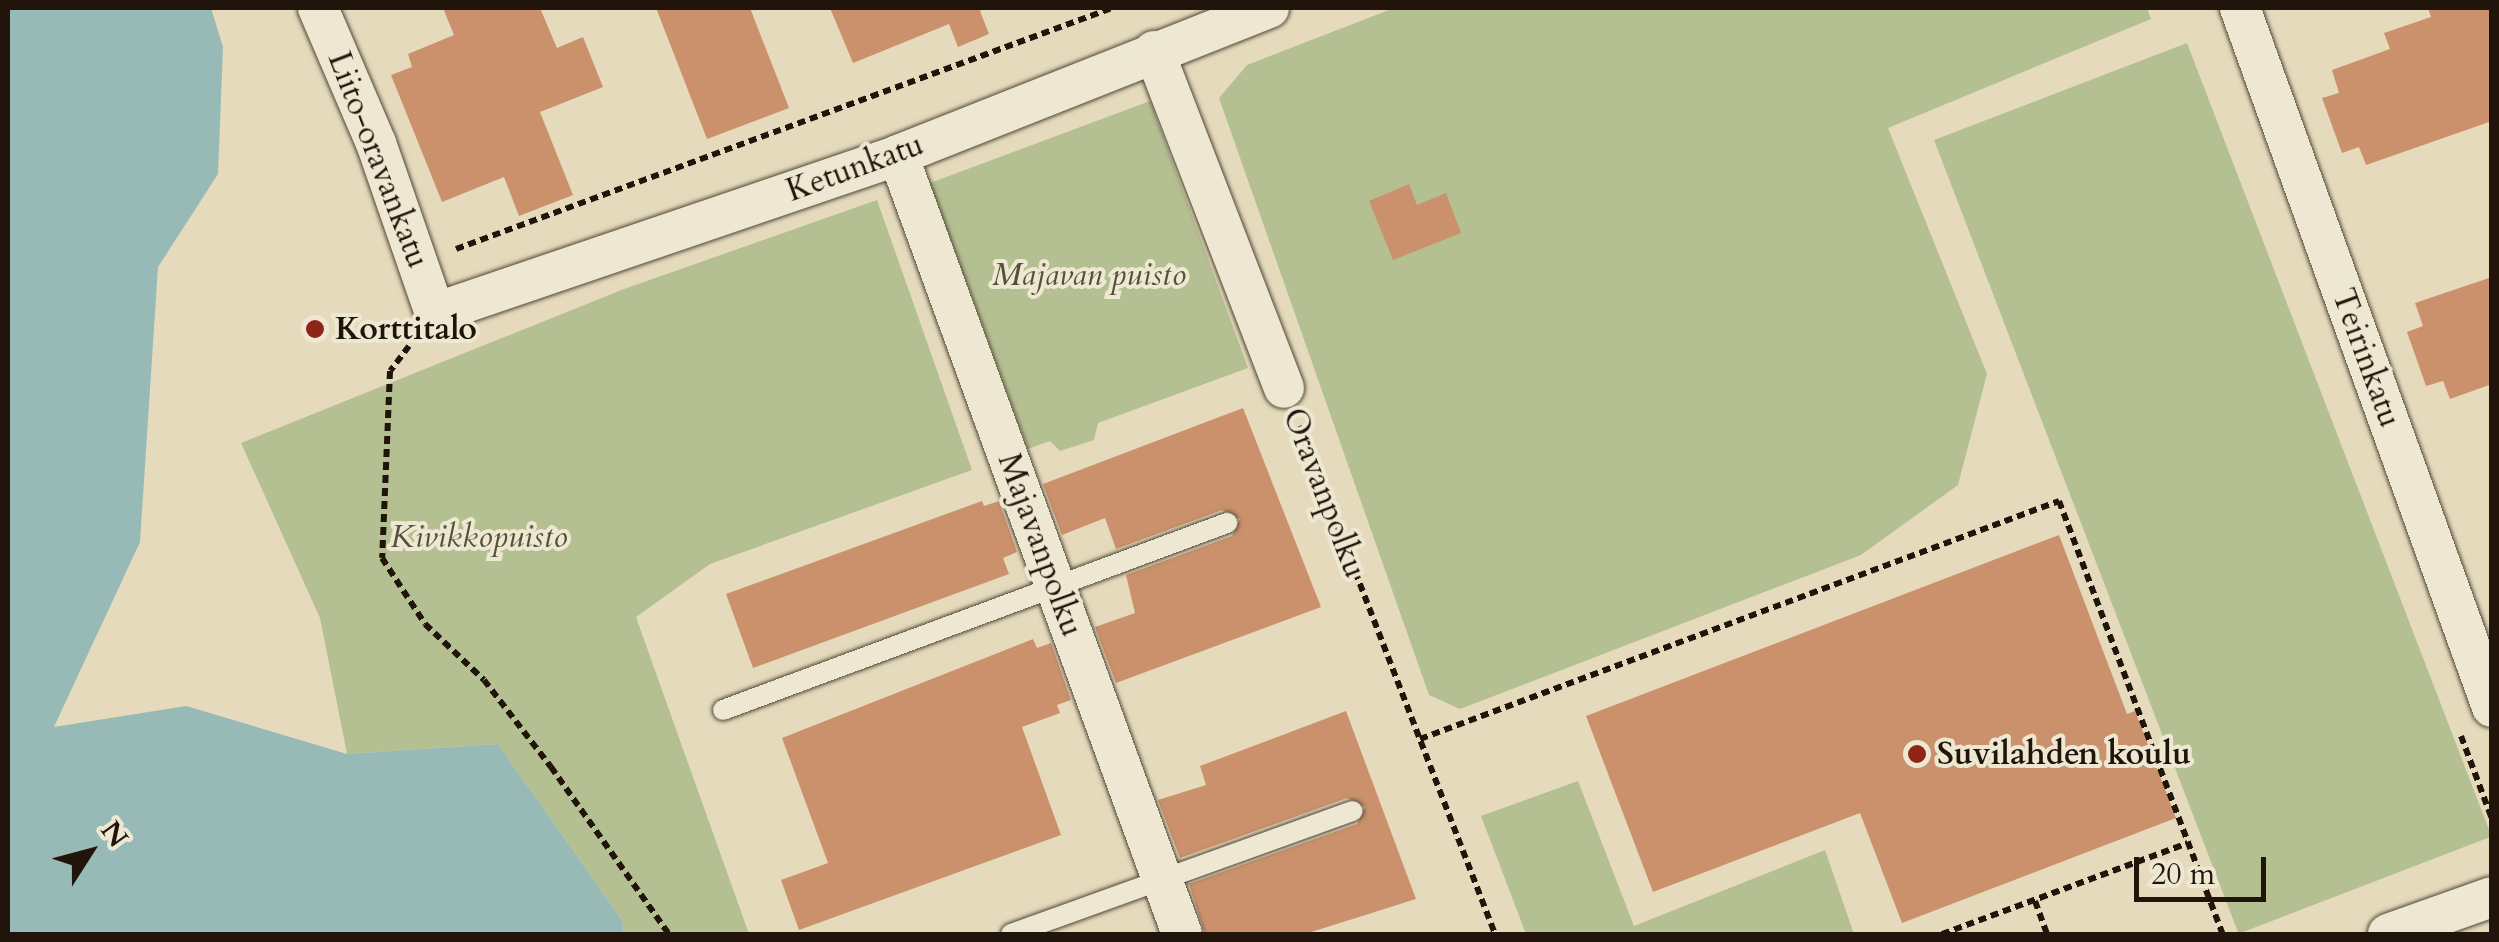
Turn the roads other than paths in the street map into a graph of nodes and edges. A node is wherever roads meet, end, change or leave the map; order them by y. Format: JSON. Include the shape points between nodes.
{"nodes":[{"id":1,"x":318,"y":8,"type":"edge"},
{"id":2,"x":1269,"y":8,"type":"edge"},
{"id":3,"x":2240,"y":8,"type":"edge"},
{"id":4,"x":1154,"y":51,"type":"junction"},
{"id":5,"x":898,"y":154,"type":"junction"},
{"id":6,"x":435,"y":313,"type":"joint"},
{"id":7,"x":1284,"y":388,"type":"road end"},
{"id":8,"x":1226,"y":523,"type":"dead end"},
{"id":9,"x":1056,"y":588,"type":"junction"},
{"id":10,"x":2492,"y":708,"type":"edge"},
{"id":11,"x":722,"y":710,"type":"dead end"},
{"id":12,"x":1352,"y":811,"type":"dead end"},
{"id":13,"x":1162,"y":879,"type":"junction"},
{"id":14,"x":2492,"y":896,"type":"edge"},
{"id":15,"x":1011,"y":934,"type":"edge"},
{"id":16,"x":1182,"y":934,"type":"edge"},
{"id":17,"x":2388,"y":934,"type":"edge"}],
"edges":[{"from":1,"to":6,"type":"street","name":"Liito-oravankatu"},
{"from":2,"to":4,"type":"street","name":"Ketunkatu"},
{"from":3,"to":10,"type":"street","name":"Teirinkatu"},
{"from":4,"to":5,"type":"street","name":"Ketunkatu"},
{"from":4,"to":7,"type":"street","name":"Oravanpolku"},
{"from":5,"to":6,"type":"street","name":"Ketunkatu"},
{"from":5,"to":9,"type":"street","name":"Majavanpolku"},
{"from":8,"to":9,"type":"lane"},
{"from":9,"to":11,"type":"lane"},
{"from":9,"to":13,"type":"street","name":"Majavanpolku"},
{"from":12,"to":13,"type":"lane"},
{"from":13,"to":15,"type":"lane"},
{"from":13,"to":16,"type":"street","name":"Majavanpolku"},
{"from":14,"to":17,"type":"street"}]}
